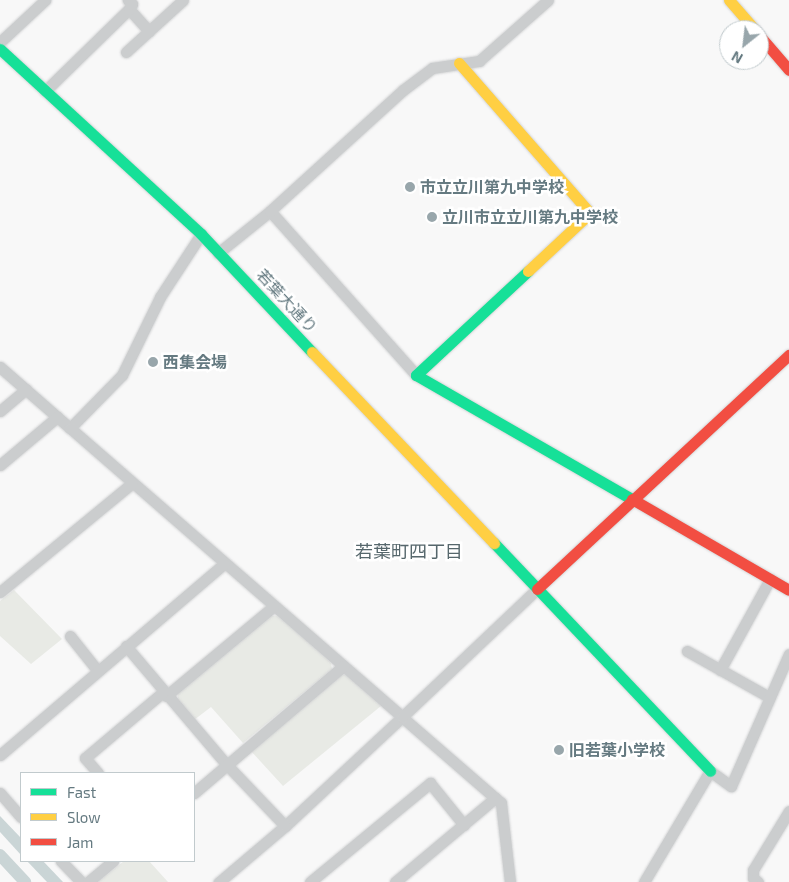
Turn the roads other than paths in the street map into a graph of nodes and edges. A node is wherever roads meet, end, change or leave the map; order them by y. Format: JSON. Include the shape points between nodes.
{"nodes":[{"id":1,"x":45,"y":0,"type":"edge"},
{"id":2,"x":183,"y":0,"type":"edge"},
{"id":3,"x":548,"y":0,"type":"edge"},
{"id":4,"x":729,"y":0,"type":"edge"},
{"id":5,"x":129,"y":4,"type":"edge"},
{"id":6,"x":746,"y":20,"type":"edge"},
{"id":7,"x":149,"y":31,"type":"junction"},
{"id":8,"x":0,"y":42,"type":"edge"},
{"id":9,"x":769,"y":47,"type":"edge"},
{"id":10,"x":0,"y":49,"type":"edge"},
{"id":11,"x":126,"y":52,"type":"dead end"},
{"id":12,"x":459,"y":62,"type":"junction"},
{"id":13,"x":789,"y":70,"type":"edge"},
{"id":14,"x":45,"y":90,"type":"junction"},
{"id":15,"x":270,"y":211,"type":"junction"},
{"id":16,"x":201,"y":234,"type":"junction"},
{"id":17,"x":218,"y":253,"type":"junction"},
{"id":18,"x":789,"y":355,"type":"edge"},
{"id":19,"x":0,"y":367,"type":"edge"},
{"id":20,"x":416,"y":375,"type":"junction"},
{"id":21,"x":26,"y":389,"type":"junction"},
{"id":22,"x":0,"y":411,"type":"edge"},
{"id":23,"x":58,"y":417,"type":"junction"},
{"id":24,"x":70,"y":428,"type":"junction"},
{"id":25,"x":0,"y":465,"type":"edge"},
{"id":26,"x":132,"y":483,"type":"junction"},
{"id":27,"x":631,"y":498,"type":"junction"},
{"id":28,"x":224,"y":564,"type":"junction"},
{"id":29,"x":770,"y":579,"type":"junction"},
{"id":30,"x":536,"y":589,"type":"junction"},
{"id":31,"x":789,"y":590,"type":"edge"},
{"id":32,"x":0,"y":592,"type":"edge"},
{"id":33,"x":274,"y":607,"type":"junction"},
{"id":34,"x":70,"y":636,"type":"dead end"},
{"id":35,"x":126,"y":646,"type":"junction"},
{"id":36,"x":687,"y":651,"type":"dead end"},
{"id":37,"x":789,"y":654,"type":"edge"},
{"id":38,"x":343,"y":666,"type":"junction"},
{"id":39,"x":97,"y":670,"type":"junction"},
{"id":40,"x":720,"y":670,"type":"junction"},
{"id":41,"x":165,"y":694,"type":"junction"},
{"id":42,"x":769,"y":698,"type":"junction"},
{"id":43,"x":402,"y":717,"type":"junction"},
{"id":44,"x":0,"y":755,"type":"edge"},
{"id":45,"x":227,"y":764,"type":"junction"},
{"id":46,"x":710,"y":771,"type":"junction"},
{"id":47,"x":97,"y":772,"type":"edge"},
{"id":48,"x":195,"y":791,"type":"edge"},
{"id":49,"x":0,"y":793,"type":"edge"},
{"id":50,"x":495,"y":798,"type":"junction"},
{"id":51,"x":789,"y":813,"type":"edge"},
{"id":52,"x":20,"y":815,"type":"edge"},
{"id":53,"x":464,"y":825,"type":"junction"},
{"id":54,"x":285,"y":826,"type":"junction"},
{"id":55,"x":62,"y":862,"type":"edge"},
{"id":56,"x":112,"y":862,"type":"edge"},
{"id":57,"x":81,"y":882,"type":"edge"},
{"id":58,"x":88,"y":882,"type":"edge"},
{"id":59,"x":219,"y":882,"type":"edge"},
{"id":60,"x":310,"y":882,"type":"edge"},
{"id":61,"x":396,"y":882,"type":"edge"},
{"id":62,"x":510,"y":882,"type":"edge"},
{"id":63,"x":644,"y":882,"type":"edge"},
{"id":64,"x":758,"y":882,"type":"edge"}],
"edges":[{"from":1,"to":8,"type":"street"},
{"from":2,"to":7,"type":"street"},
{"from":3,"to":12,"type":"street","via":[[479,61]]},
{"from":4,"to":6,"type":"street"},
{"from":5,"to":7,"type":"street"},
{"from":5,"to":14,"type":"street"},
{"from":7,"to":11,"type":"street"},
{"from":9,"to":13,"type":"street"},
{"from":10,"to":14,"type":"street","name":"若葉大通り"},
{"from":12,"to":15,"type":"street","via":[[432,68],[403,90]]},
{"from":12,"to":20,"type":"street","via":[[590,213]]},
{"from":14,"to":16,"type":"street","name":"若葉大通り"},
{"from":15,"to":17,"type":"street"},
{"from":15,"to":20,"type":"street"},
{"from":16,"to":17,"type":"street","name":"若葉大通り"},
{"from":16,"to":24,"type":"street","via":[[160,296],[122,375]]},
{"from":17,"to":30,"type":"street","name":"若葉大通り"},
{"from":18,"to":27,"type":"street"},
{"from":19,"to":21,"type":"street"},
{"from":20,"to":27,"type":"street"},
{"from":21,"to":22,"type":"street"},
{"from":21,"to":23,"type":"street"},
{"from":23,"to":24,"type":"street"},
{"from":23,"to":25,"type":"street"},
{"from":24,"to":26,"type":"street"},
{"from":26,"to":28,"type":"street"},
{"from":26,"to":32,"type":"street"},
{"from":27,"to":29,"type":"street"},
{"from":27,"to":30,"type":"street"},
{"from":28,"to":33,"type":"street"},
{"from":28,"to":35,"type":"street"},
{"from":29,"to":31,"type":"street"},
{"from":29,"to":40,"type":"street"},
{"from":30,"to":43,"type":"street"},
{"from":30,"to":46,"type":"street","name":"若葉大通り"},
{"from":33,"to":38,"type":"street"},
{"from":33,"to":41,"type":"street"},
{"from":34,"to":39,"type":"street"},
{"from":35,"to":39,"type":"street"},
{"from":35,"to":41,"type":"street"},
{"from":36,"to":40,"type":"street"},
{"from":37,"to":42,"type":"street"},
{"from":38,"to":43,"type":"street"},
{"from":38,"to":45,"type":"street"},
{"from":39,"to":44,"type":"street"},
{"from":40,"to":42,"type":"street"},
{"from":41,"to":45,"type":"street"},
{"from":41,"to":47,"type":"street","via":[[85,758]]},
{"from":42,"to":46,"type":"street","via":[[730,786]]},
{"from":43,"to":50,"type":"street"},
{"from":43,"to":54,"type":"street"},
{"from":45,"to":48,"type":"street"},
{"from":45,"to":54,"type":"street"},
{"from":46,"to":63,"type":"street"},
{"from":49,"to":52,"type":"street"},
{"from":50,"to":53,"type":"street"},
{"from":50,"to":62,"type":"street","via":[[504,810]]},
{"from":51,"to":64,"type":"street","via":[[754,870],[753,878]]},
{"from":53,"to":60,"type":"street","via":[[430,783]]},
{"from":53,"to":61,"type":"street"},
{"from":54,"to":59,"type":"street"},
{"from":55,"to":57,"type":"street"},
{"from":56,"to":58,"type":"street"}]}
